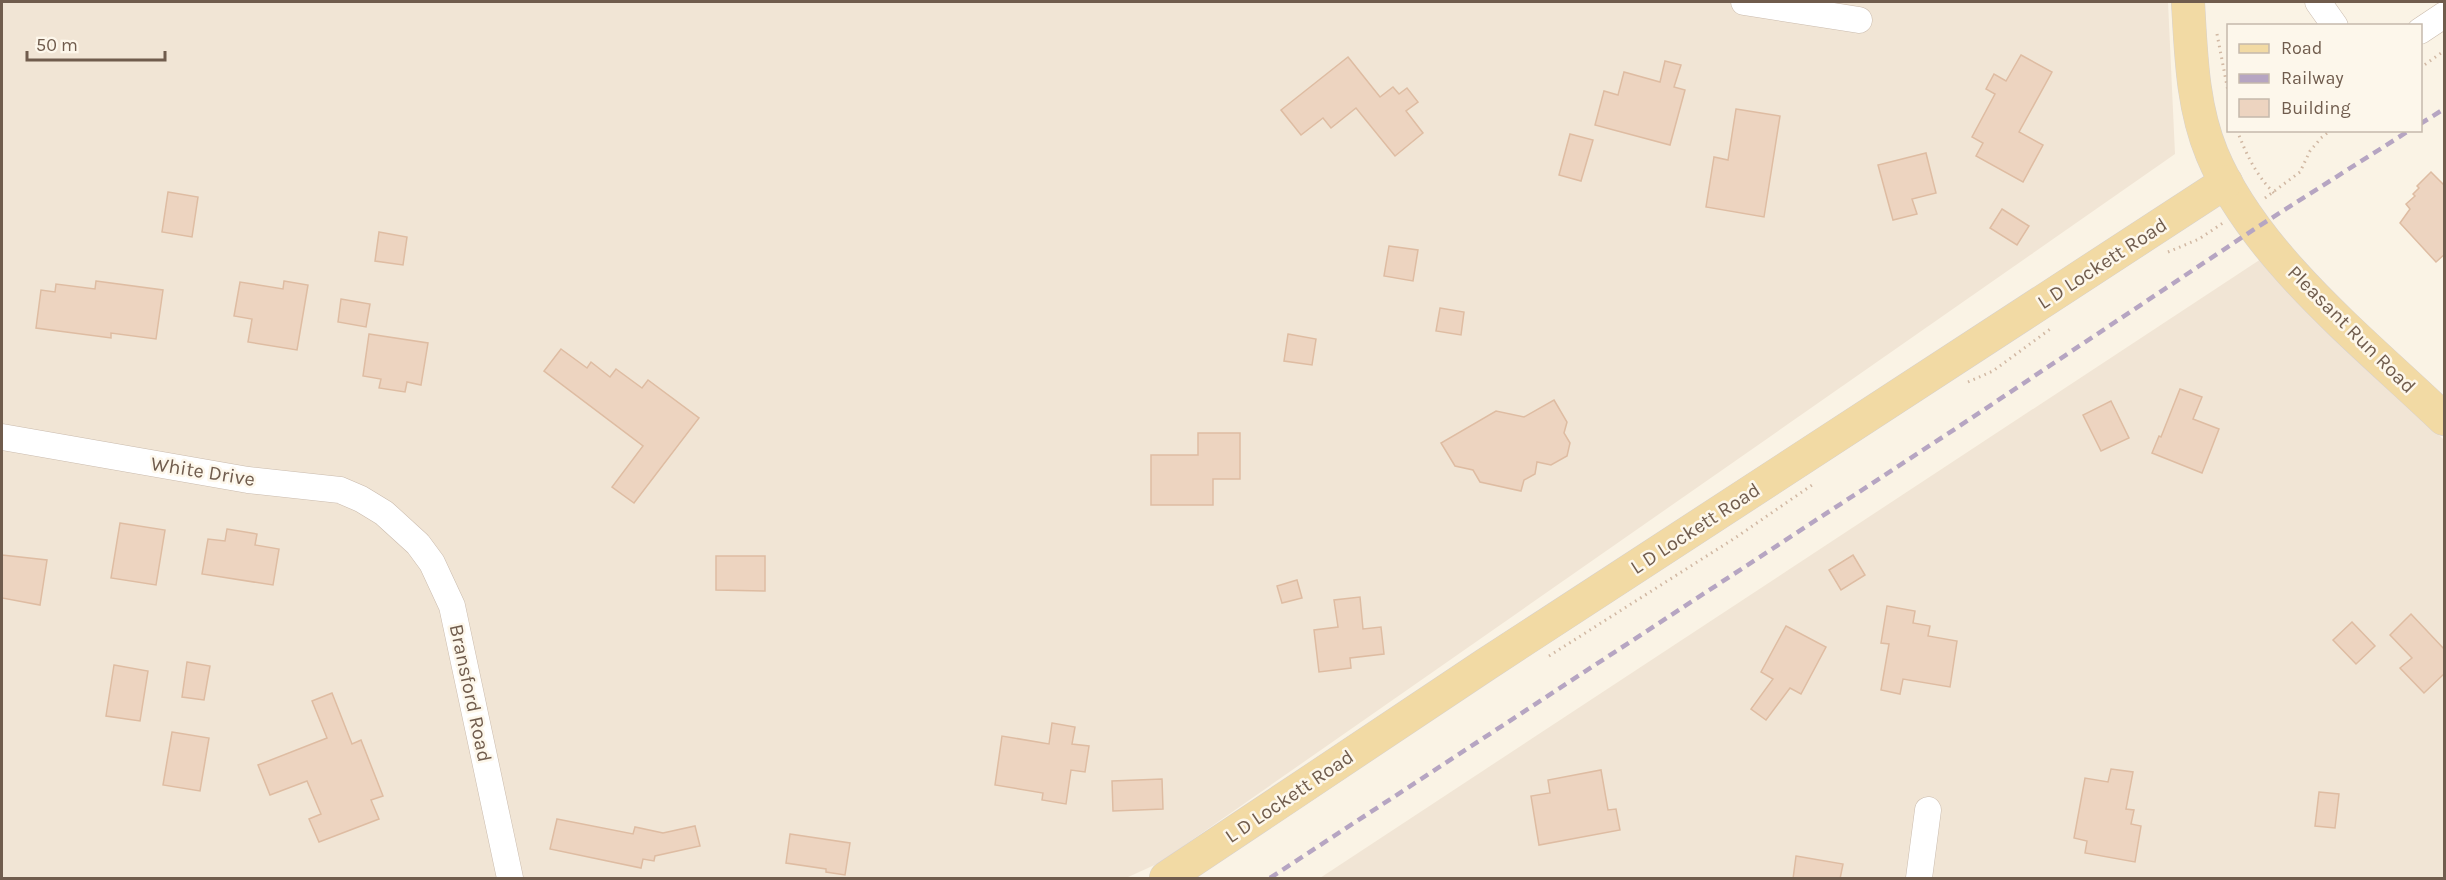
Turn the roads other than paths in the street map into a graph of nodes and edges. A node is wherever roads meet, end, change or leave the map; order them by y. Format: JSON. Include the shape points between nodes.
{"nodes":[{"id":1,"x":1744,"y":2,"type":"edge"},
{"id":2,"x":2188,"y":2,"type":"edge"},
{"id":3,"x":2318,"y":2,"type":"edge"},
{"id":4,"x":2445,"y":15,"type":"edge"},
{"id":5,"x":1859,"y":20,"type":"dead end"},
{"id":6,"x":2334,"y":24,"type":"edge"},
{"id":7,"x":2422,"y":30,"type":"edge"},
{"id":8,"x":2226,"y":182,"type":"junction"},
{"id":9,"x":2445,"y":419,"type":"edge"},
{"id":10,"x":2,"y":437,"type":"edge"},
{"id":11,"x":396,"y":525,"type":"joint"},
{"id":12,"x":1928,"y":810,"type":"dead end"},
{"id":13,"x":510,"y":879,"type":"edge"},
{"id":14,"x":1166,"y":879,"type":"edge"},
{"id":15,"x":1919,"y":879,"type":"edge"}],
"edges":[{"from":1,"to":5,"type":"street"},
{"from":2,"to":8,"type":"main road","name":"Pleasant Run Road","via":[[2198,109]]},
{"from":3,"to":6,"type":"street"},
{"from":4,"to":7,"type":"street"},
{"from":8,"to":9,"type":"main road","name":"Pleasant Run Road","via":[[2256,228],[2300,282]]},
{"from":8,"to":14,"type":"main road","name":"L D Lockett Road","via":[[1485,665]]},
{"from":10,"to":11,"type":"street","name":"White Drive","via":[[248,480],[340,490],[384,513]]},
{"from":11,"to":13,"type":"street","name":"Bransford Road","via":[[432,562],[452,606]]},
{"from":12,"to":15,"type":"street"}]}
